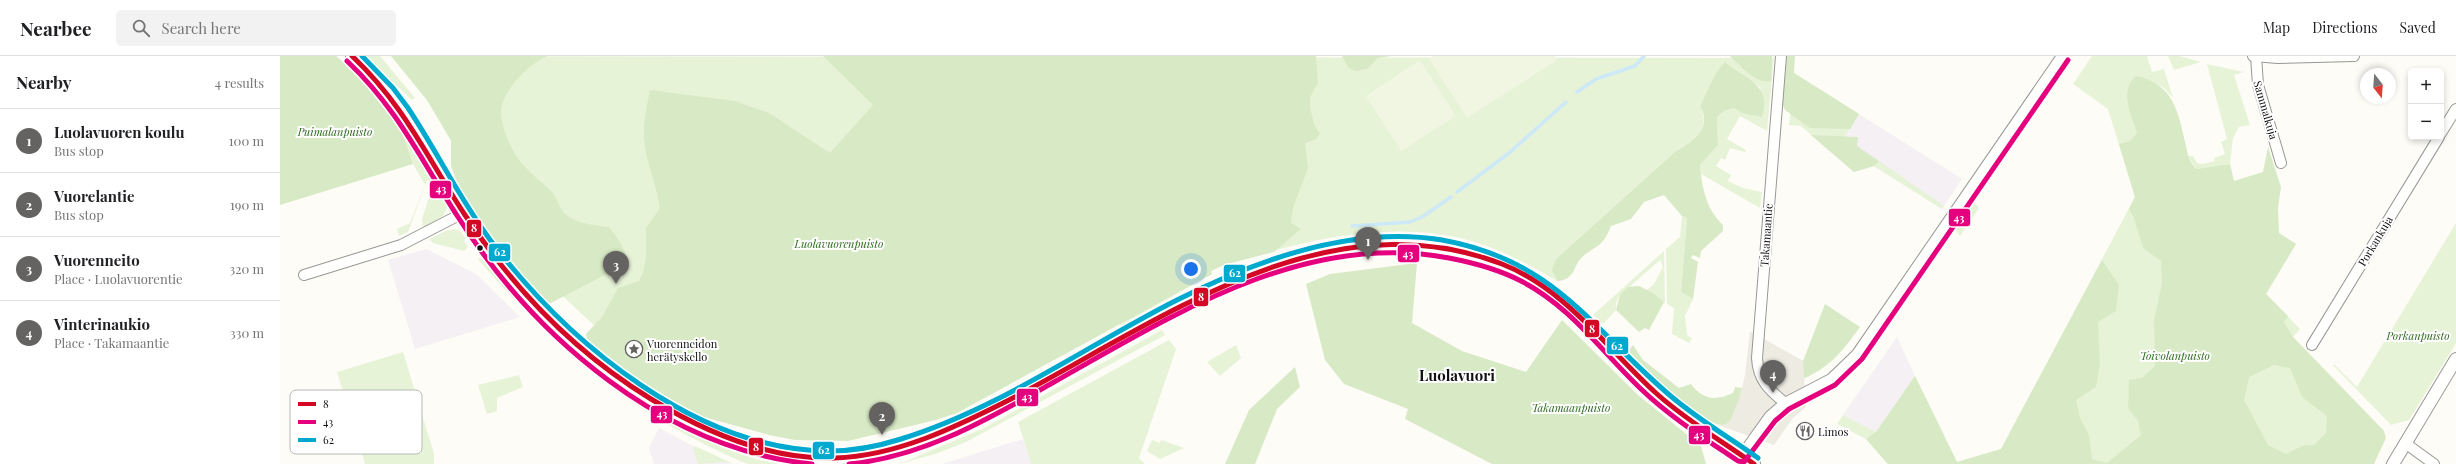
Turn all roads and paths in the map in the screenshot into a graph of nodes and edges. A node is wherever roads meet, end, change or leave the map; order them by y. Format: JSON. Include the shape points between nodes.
{"nodes":[{"id":1,"x":352,"y":56,"type":"edge"},
{"id":2,"x":1781,"y":56,"type":"edge"},
{"id":3,"x":2062,"y":56,"type":"edge"},
{"id":4,"x":2254,"y":56,"type":"edge"},
{"id":5,"x":2354,"y":56,"type":"edge"},
{"id":6,"x":2456,"y":109,"type":"edge"},
{"id":7,"x":2444,"y":128,"type":"edge"},
{"id":8,"x":2437,"y":140,"type":"edge"},
{"id":9,"x":2282,"y":163,"type":"dead end"},
{"id":10,"x":463,"y":213,"type":"junction"},
{"id":11,"x":304,"y":275,"type":"dead end"},
{"id":12,"x":2312,"y":346,"type":"dead end"},
{"id":13,"x":2456,"y":359,"type":"edge"},
{"id":14,"x":1785,"y":403,"type":"junction"},
{"id":15,"x":2405,"y":443,"type":"junction"},
{"id":16,"x":1742,"y":455,"type":"junction"},
{"id":17,"x":815,"y":461,"type":"edge"},
{"id":18,"x":837,"y":461,"type":"edge"},
{"id":19,"x":1754,"y":464,"type":"edge"},
{"id":20,"x":2393,"y":464,"type":"edge"},
{"id":21,"x":2434,"y":464,"type":"edge"}],
"edges":[{"from":1,"to":10,"type":"street","via":[[370,71],[403,110]]},
{"from":2,"to":14,"type":"street","name":"Takamaantie","via":[[1757,358],[1759,375],[1763,383]]},
{"from":3,"to":14,"type":"street","via":[[1857,354],[1831,379]]},
{"from":4,"to":5,"type":"street"},
{"from":4,"to":9,"type":"street","name":"Sammalkuja","via":[[2258,85]]},
{"from":6,"to":7,"type":"street"},
{"from":8,"to":12,"type":"street","name":"Porkankuja"},
{"from":10,"to":11,"type":"street","via":[[405,244]]},
{"from":10,"to":17,"type":"street","via":[[489,251],[534,304],[574,342],[626,383],[681,417],[738,443]]},
{"from":13,"to":15,"type":"street"},
{"from":14,"to":16,"type":"street","via":[[1770,416]]},
{"from":15,"to":20,"type":"street"},
{"from":15,"to":21,"type":"street"},
{"from":16,"to":18,"type":"street","via":[[1686,418],[1657,394],[1561,300],[1536,281],[1480,257],[1405,244],[1326,251],[1277,263],[1223,284],[965,422],[907,444]]},
{"from":16,"to":19,"type":"street"},
{"from":17,"to":18,"type":"street"}]}
